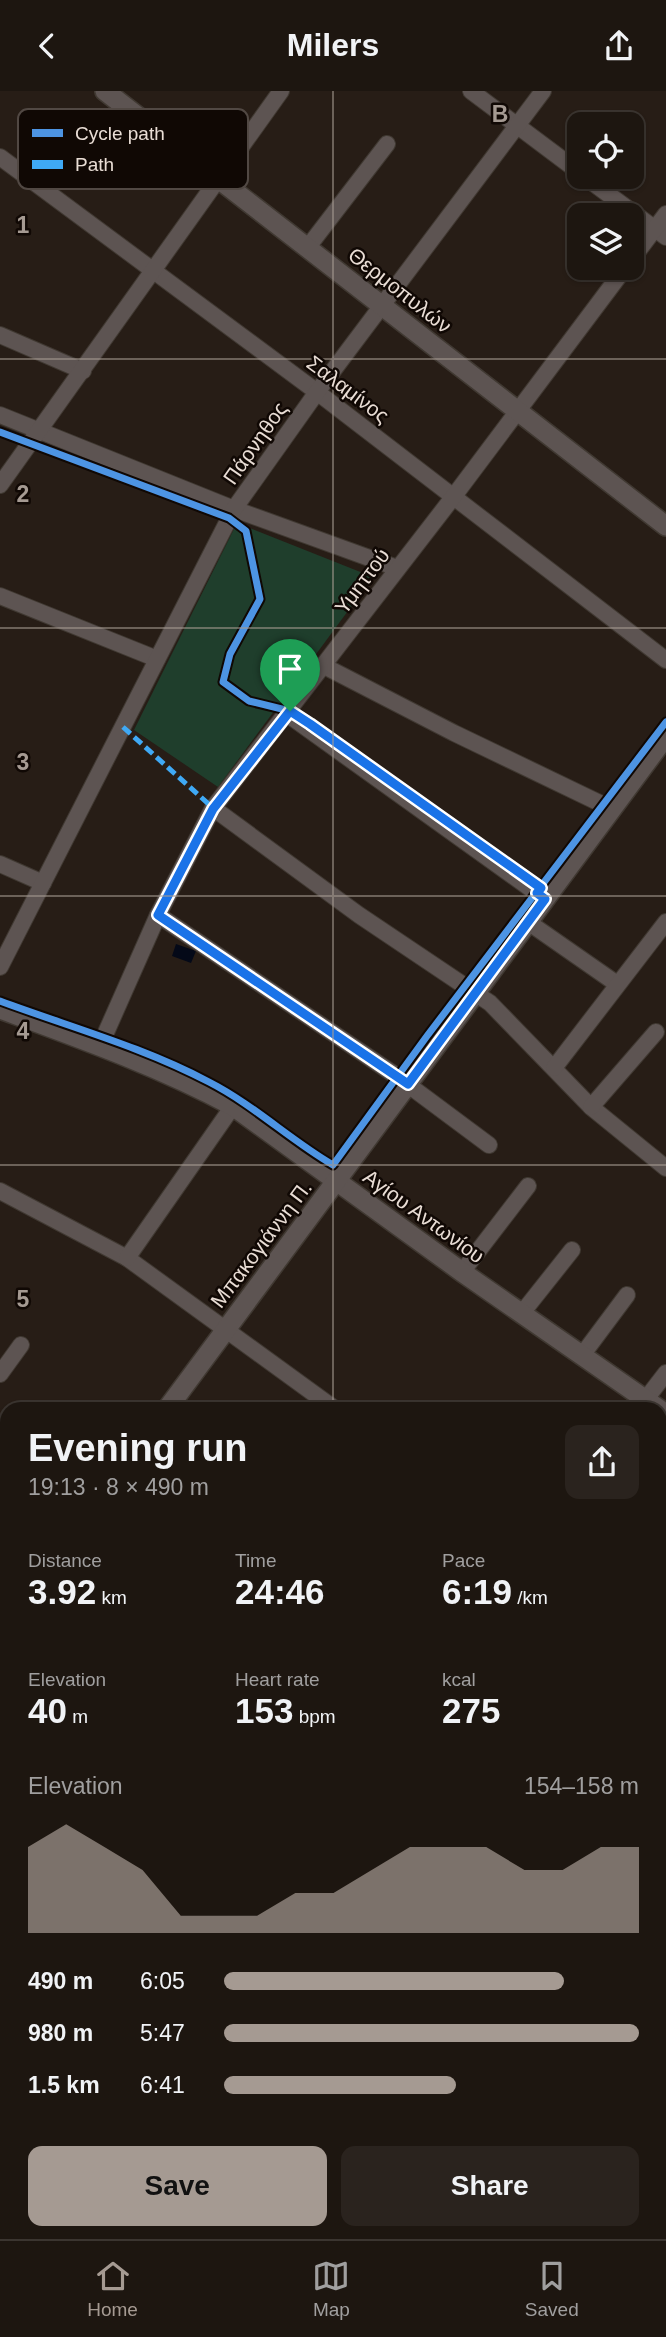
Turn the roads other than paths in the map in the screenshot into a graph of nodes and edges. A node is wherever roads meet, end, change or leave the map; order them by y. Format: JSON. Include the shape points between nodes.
{"nodes":[{"id":1,"x":105,"y":91,"type":"edge"},
{"id":2,"x":281,"y":91,"type":"edge"},
{"id":3,"x":471,"y":91,"type":"edge"},
{"id":4,"x":543,"y":91,"type":"edge"},
{"id":5,"x":129,"y":109,"type":"edge"},
{"id":6,"x":517,"y":125,"type":"junction"},
{"id":7,"x":248,"y":137,"type":"edge"},
{"id":8,"x":387,"y":144,"type":"dead end"},
{"id":9,"x":0,"y":157,"type":"edge"},
{"id":10,"x":567,"y":163,"type":"edge"},
{"id":11,"x":18,"y":170,"type":"edge"},
{"id":12,"x":43,"y":189,"type":"edge"},
{"id":13,"x":211,"y":189,"type":"edge"},
{"id":14,"x":233,"y":189,"type":"edge"},
{"id":15,"x":601,"y":189,"type":"edge"},
{"id":16,"x":666,"y":213,"type":"edge"},
{"id":17,"x":660,"y":233,"type":"edge"},
{"id":18,"x":308,"y":247,"type":"junction"},
{"id":19,"x":644,"y":248,"type":"edge"},
{"id":20,"x":153,"y":271,"type":"junction"},
{"id":21,"x":616,"y":280,"type":"edge"},
{"id":22,"x":383,"y":306,"type":"junction"},
{"id":23,"x":0,"y":335,"type":"edge"},
{"id":24,"x":83,"y":371,"type":"junction"},
{"id":25,"x":317,"y":392,"type":"junction"},
{"id":26,"x":518,"y":411,"type":"junction"},
{"id":27,"x":0,"y":415,"type":"edge"},
{"id":28,"x":40,"y":431,"type":"junction"},
{"id":29,"x":0,"y":485,"type":"edge"},
{"id":30,"x":454,"y":496,"type":"junction"},
{"id":31,"x":234,"y":509,"type":"junction"},
{"id":32,"x":666,"y":526,"type":"edge"},
{"id":33,"x":397,"y":568,"type":"junction"},
{"id":34,"x":0,"y":596,"type":"edge"},
{"id":35,"x":157,"y":659,"type":"junction"},
{"id":36,"x":666,"y":660,"type":"edge"},
{"id":37,"x":324,"y":666,"type":"junction"},
{"id":38,"x":287,"y":714,"type":"junction"},
{"id":39,"x":666,"y":736,"type":"edge"},
{"id":40,"x":213,"y":809,"type":"junction"},
{"id":41,"x":612,"y":809,"type":"junction"},
{"id":42,"x":0,"y":864,"type":"edge"},
{"id":43,"x":43,"y":883,"type":"junction"},
{"id":44,"x":545,"y":899,"type":"junction"},
{"id":45,"x":158,"y":915,"type":"junction"},
{"id":46,"x":528,"y":922,"type":"junction"},
{"id":47,"x":666,"y":922,"type":"edge"},
{"id":48,"x":0,"y":967,"type":"edge"},
{"id":49,"x":617,"y":984,"type":"junction"},
{"id":50,"x":475,"y":993,"type":"junction"},
{"id":51,"x":0,"y":1009,"type":"edge"},
{"id":52,"x":656,"y":1032,"type":"dead end"},
{"id":53,"x":100,"y":1046,"type":"junction"},
{"id":54,"x":554,"y":1067,"type":"junction"},
{"id":55,"x":408,"y":1084,"type":"junction"},
{"id":56,"x":233,"y":1106,"type":"junction"},
{"id":57,"x":591,"y":1107,"type":"junction"},
{"id":58,"x":489,"y":1145,"type":"dead end"},
{"id":59,"x":666,"y":1168,"type":"edge"},
{"id":60,"x":337,"y":1180,"type":"junction"},
{"id":61,"x":528,"y":1186,"type":"dead end"},
{"id":62,"x":0,"y":1191,"type":"edge"},
{"id":63,"x":572,"y":1250,"type":"dead end"},
{"id":64,"x":127,"y":1258,"type":"junction"},
{"id":65,"x":462,"y":1272,"type":"junction"},
{"id":66,"x":627,"y":1294,"type":"dead end"},
{"id":67,"x":522,"y":1313,"type":"junction"},
{"id":68,"x":226,"y":1329,"type":"junction"},
{"id":69,"x":21,"y":1345,"type":"dead end"},
{"id":70,"x":583,"y":1354,"type":"junction"},
{"id":71,"x":666,"y":1373,"type":"edge"},
{"id":72,"x":0,"y":1374,"type":"edge"},
{"id":73,"x":172,"y":1402,"type":"edge"},
{"id":74,"x":325,"y":1402,"type":"edge"},
{"id":75,"x":649,"y":1402,"type":"edge"},
{"id":76,"x":656,"y":1402,"type":"edge"}],
"edges":[{"from":1,"to":5,"type":"street","name":"Θερμοπυλών"},
{"from":2,"to":7,"type":"street"},
{"from":3,"to":6,"type":"street"},
{"from":4,"to":6,"type":"street","name":"Πάρνηθος"},
{"from":6,"to":10,"type":"street"},
{"from":6,"to":22,"type":"street","name":"Πάρνηθος"},
{"from":8,"to":18,"type":"street"},
{"from":9,"to":11,"type":"street","name":"Σαλαμίνος"},
{"from":12,"to":20,"type":"street","name":"Σαλαμίνος"},
{"from":13,"to":20,"type":"street"},
{"from":14,"to":18,"type":"street","name":"Θερμοπυλών"},
{"from":15,"to":17,"type":"street"},
{"from":16,"to":17,"type":"street"},
{"from":17,"to":19,"type":"street"},
{"from":18,"to":22,"type":"street","name":"Θερμοπυλών"},
{"from":20,"to":24,"type":"street"},
{"from":20,"to":25,"type":"street","name":"Σαλαμίνος"},
{"from":21,"to":26,"type":"street","name":"Υμηττού"},
{"from":22,"to":25,"type":"street","name":"Πάρνηθος"},
{"from":22,"to":26,"type":"street","name":"Θερμοπυλών"},
{"from":23,"to":24,"type":"street"},
{"from":24,"to":28,"type":"street"},
{"from":25,"to":30,"type":"street","name":"Σαλαμίνος"},
{"from":25,"to":31,"type":"street","name":"Πάρνηθος"},
{"from":26,"to":30,"type":"street","name":"Υμηττού"},
{"from":26,"to":32,"type":"street","name":"Θερμοπυλών"},
{"from":27,"to":28,"type":"street"},
{"from":28,"to":29,"type":"street"},
{"from":28,"to":31,"type":"street"},
{"from":30,"to":33,"type":"street","name":"Υμηττού"},
{"from":30,"to":36,"type":"street","name":"Σαλαμίνος"},
{"from":31,"to":33,"type":"street"},
{"from":31,"to":35,"type":"street","name":"Πάρνηθος"},
{"from":33,"to":37,"type":"street","name":"Υμηττού"},
{"from":34,"to":35,"type":"street"},
{"from":35,"to":43,"type":"street","name":"Πάρνηθος"},
{"from":37,"to":38,"type":"street","name":"Υμηττού"},
{"from":37,"to":41,"type":"street"},
{"from":38,"to":40,"type":"street","name":"Υμηττού"},
{"from":38,"to":44,"type":"street"},
{"from":39,"to":41,"type":"street","name":"Μπακογιάννη Π."},
{"from":40,"to":45,"type":"street","name":"Υμηττού"},
{"from":40,"to":50,"type":"street"},
{"from":41,"to":44,"type":"street","name":"Μπακογιάννη Π."},
{"from":42,"to":43,"type":"street"},
{"from":43,"to":48,"type":"street","name":"Πάρνηθος"},
{"from":44,"to":46,"type":"street","name":"Μπακογιάννη Π."},
{"from":45,"to":53,"type":"street","name":"Υμηττού"},
{"from":45,"to":55,"type":"street"},
{"from":46,"to":49,"type":"street"},
{"from":46,"to":50,"type":"street","name":"Μπακογιάννη Π."},
{"from":47,"to":49,"type":"street"},
{"from":49,"to":54,"type":"street"},
{"from":50,"to":54,"type":"street"},
{"from":50,"to":55,"type":"street","name":"Μπακογιάννη Π."},
{"from":51,"to":53,"type":"street","name":"Αγίου Αντωνίου"},
{"from":52,"to":57,"type":"street"},
{"from":53,"to":56,"type":"street","name":"Αγίου Αντωνίου"},
{"from":54,"to":57,"type":"street"},
{"from":55,"to":58,"type":"street"},
{"from":55,"to":60,"type":"street","name":"Μπακογιάννη Π."},
{"from":56,"to":60,"type":"street","name":"Αγίου Αντωνίου"},
{"from":56,"to":64,"type":"street"},
{"from":57,"to":59,"type":"street"},
{"from":60,"to":65,"type":"street","name":"Αγίου Αντωνίου"},
{"from":60,"to":68,"type":"street","name":"Μπακογιάννη Π."},
{"from":61,"to":65,"type":"street"},
{"from":62,"to":64,"type":"street"},
{"from":63,"to":67,"type":"street"},
{"from":64,"to":68,"type":"street"},
{"from":65,"to":67,"type":"street","name":"Αγίου Αντωνίου"},
{"from":66,"to":70,"type":"street"},
{"from":67,"to":70,"type":"street","name":"Αγίου Αντωνίου"},
{"from":68,"to":73,"type":"street","name":"Μπακογιάννη Π."},
{"from":68,"to":74,"type":"street"},
{"from":69,"to":72,"type":"street"},
{"from":70,"to":75,"type":"street","name":"Αγίου Αντωνίου"},
{"from":71,"to":76,"type":"street"}]}
